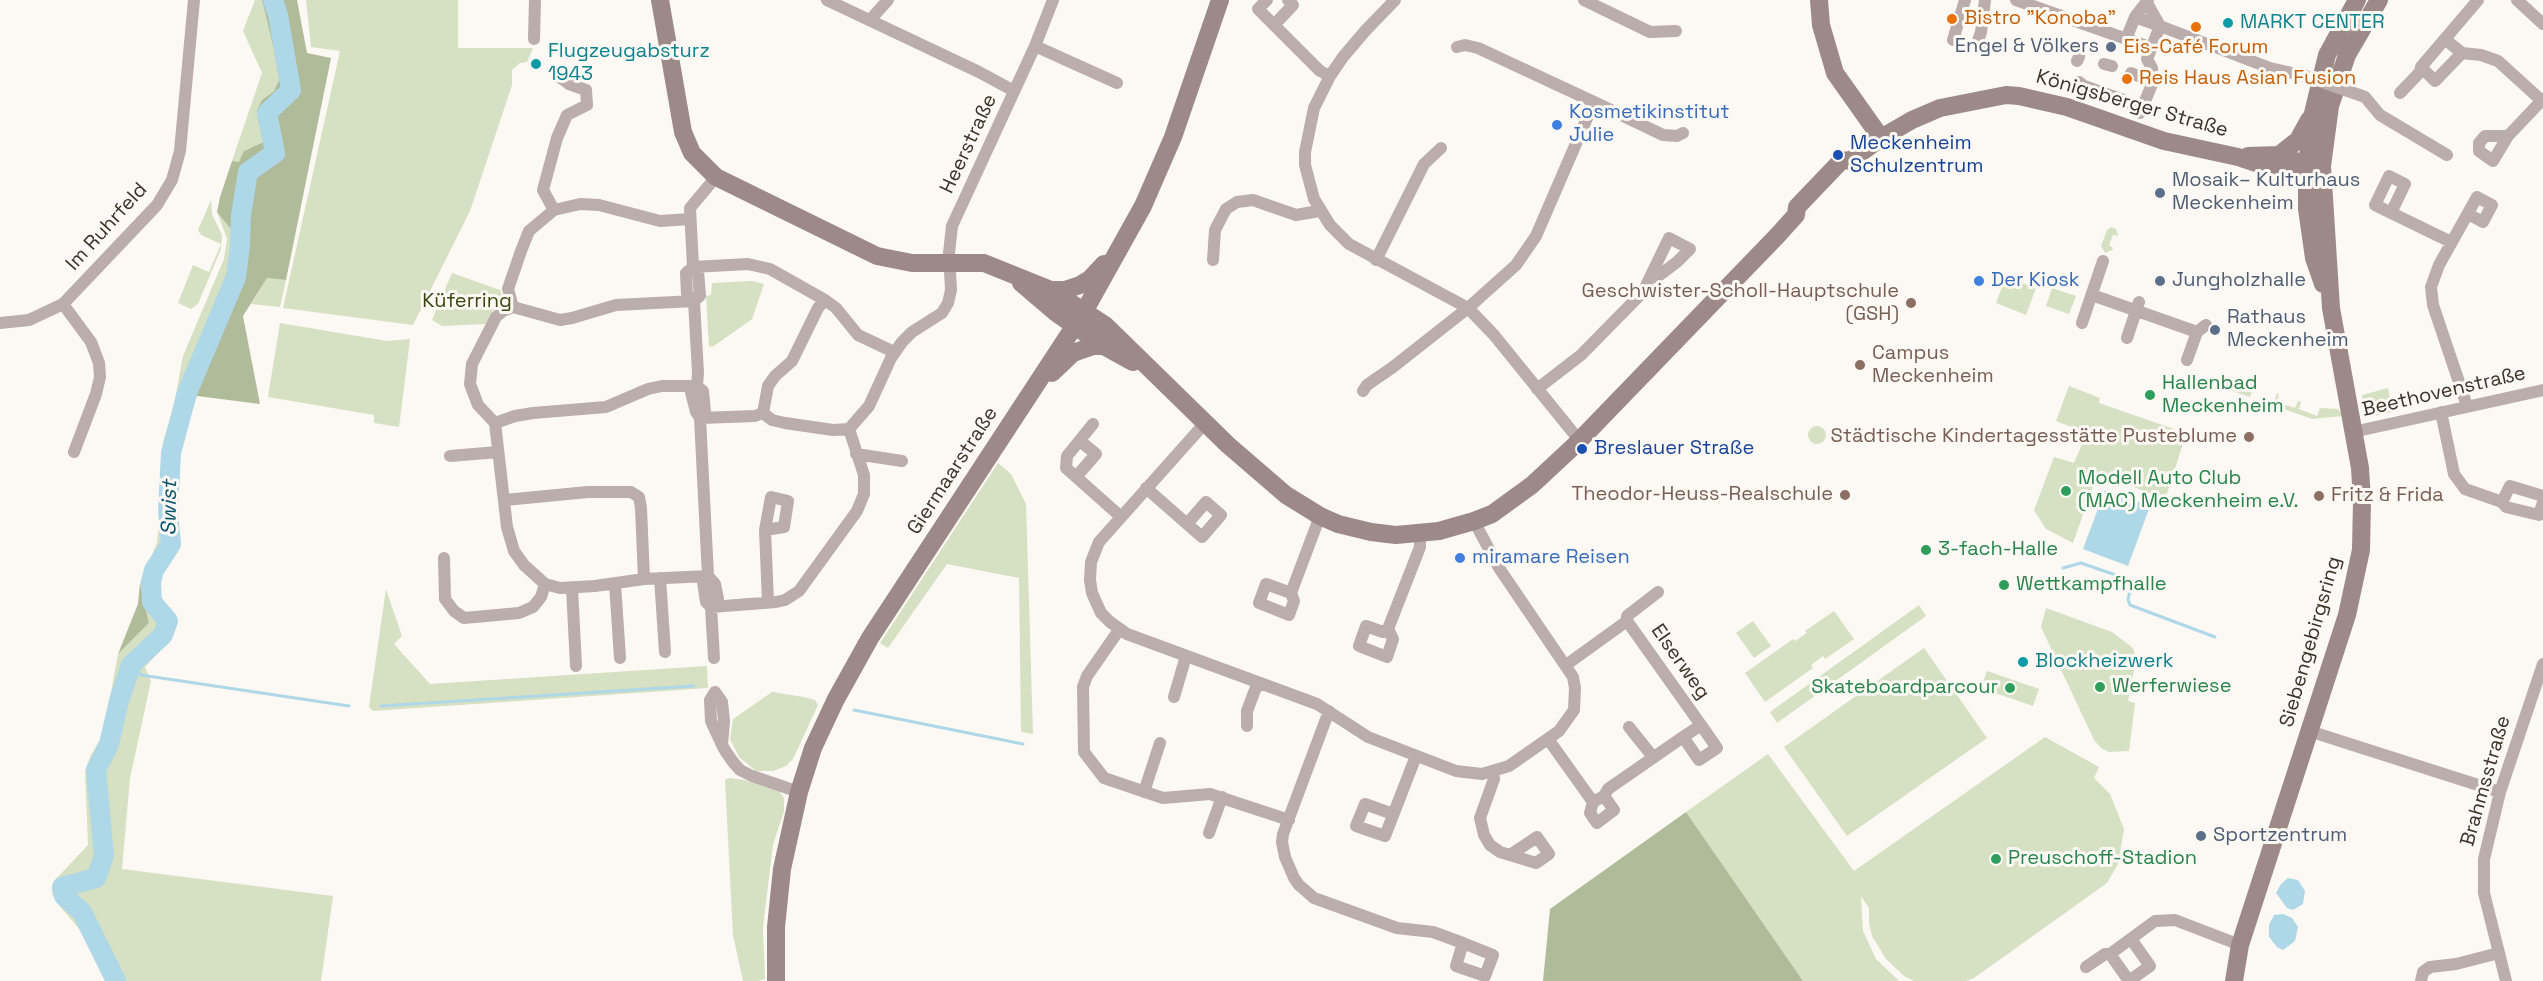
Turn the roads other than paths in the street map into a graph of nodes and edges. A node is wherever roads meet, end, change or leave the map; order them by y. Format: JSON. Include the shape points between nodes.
{"nodes":[{"id":1,"x":194,"y":0,"type":"edge"},
{"id":2,"x":535,"y":0,"type":"edge"},
{"id":3,"x":660,"y":0,"type":"edge"},
{"id":4,"x":827,"y":0,"type":"edge"},
{"id":5,"x":888,"y":0,"type":"edge"},
{"id":6,"x":1053,"y":0,"type":"edge"},
{"id":7,"x":1220,"y":0,"type":"edge"},
{"id":8,"x":1267,"y":0,"type":"edge"},
{"id":9,"x":1288,"y":0,"type":"edge"},
{"id":10,"x":1395,"y":0,"type":"edge"},
{"id":11,"x":1584,"y":0,"type":"edge"},
{"id":12,"x":1819,"y":0,"type":"edge"},
{"id":13,"x":1965,"y":0,"type":"edge"},
{"id":14,"x":1984,"y":0,"type":"edge"},
{"id":15,"x":2016,"y":0,"type":"edge"},
{"id":16,"x":2357,"y":0,"type":"edge"},
{"id":17,"x":2379,"y":0,"type":"edge"},
{"id":18,"x":2478,"y":0,"type":"edge"},
{"id":19,"x":2517,"y":0,"type":"edge"},
{"id":20,"x":2147,"y":1,"type":"edge"},
{"id":21,"x":2135,"y":17,"type":"junction"},
{"id":22,"x":870,"y":20,"type":"junction"},
{"id":23,"x":2543,"y":24,"type":"edge"},
{"id":24,"x":1274,"y":25,"type":"junction"},
{"id":25,"x":2091,"y":26,"type":"junction"},
{"id":26,"x":2160,"y":26,"type":"junction"},
{"id":27,"x":1676,"y":31,"type":"dead end"},
{"id":28,"x":534,"y":39,"type":"dead end"},
{"id":29,"x":2086,"y":39,"type":"dead end"},
{"id":30,"x":2126,"y":39,"type":"junction"},
{"id":31,"x":1953,"y":40,"type":"dead end"},
{"id":32,"x":2446,"y":40,"type":"junction"},
{"id":33,"x":1035,"y":45,"type":"junction"},
{"id":34,"x":1457,"y":47,"type":"dead end"},
{"id":35,"x":1979,"y":48,"type":"dead end"},
{"id":36,"x":2152,"y":48,"type":"junction"},
{"id":37,"x":2462,"y":53,"type":"junction"},
{"id":38,"x":2421,"y":67,"type":"junction"},
{"id":39,"x":2131,"y":73,"type":"dead end"},
{"id":40,"x":558,"y":76,"type":"dead end"},
{"id":41,"x":1330,"y":76,"type":"junction"},
{"id":42,"x":2153,"y":81,"type":"junction"},
{"id":43,"x":2079,"y":82,"type":"dead end"},
{"id":44,"x":1117,"y":83,"type":"dead end"},
{"id":45,"x":1014,"y":91,"type":"junction"},
{"id":46,"x":2400,"y":93,"type":"dead end"},
{"id":47,"x":2542,"y":100,"type":"edge"},
{"id":48,"x":1594,"y":102,"type":"junction"},
{"id":49,"x":2313,"y":112,"type":"junction"},
{"id":50,"x":1683,"y":133,"type":"dead end"},
{"id":51,"x":2508,"y":136,"type":"dead end"},
{"id":52,"x":1881,"y":138,"type":"junction"},
{"id":53,"x":1441,"y":148,"type":"dead end"},
{"id":54,"x":2279,"y":155,"type":"junction"},
{"id":55,"x":2447,"y":155,"type":"dead end"},
{"id":56,"x":2238,"y":157,"type":"junction"},
{"id":57,"x":2315,"y":166,"type":"junction"},
{"id":58,"x":716,"y":177,"type":"junction"},
{"id":59,"x":554,"y":210,"type":"junction"},
{"id":60,"x":1320,"y":211,"type":"junction"},
{"id":61,"x":2391,"y":213,"type":"dead end"},
{"id":62,"x":2468,"y":214,"type":"dead end"},
{"id":63,"x":690,"y":219,"type":"junction"},
{"id":64,"x":2451,"y":242,"type":"junction"},
{"id":65,"x":1120,"y":247,"type":"junction"},
{"id":66,"x":1213,"y":260,"type":"dead end"},
{"id":67,"x":1376,"y":260,"type":"junction"},
{"id":68,"x":950,"y":261,"type":"junction"},
{"id":69,"x":2103,"y":261,"type":"dead end"},
{"id":70,"x":693,"y":267,"type":"junction"},
{"id":71,"x":1013,"y":276,"type":"junction"},
{"id":72,"x":1653,"y":277,"type":"dead end"},
{"id":73,"x":1052,"y":290,"type":"junction"},
{"id":74,"x":2092,"y":295,"type":"junction"},
{"id":75,"x":825,"y":300,"type":"junction"},
{"id":76,"x":694,"y":301,"type":"junction"},
{"id":77,"x":63,"y":303,"type":"junction"},
{"id":78,"x":2138,"y":306,"type":"junction"},
{"id":79,"x":513,"y":307,"type":"junction"},
{"id":80,"x":1468,"y":308,"type":"junction"},
{"id":81,"x":1080,"y":318,"type":"junction"},
{"id":82,"x":0,"y":323,"type":"edge"},
{"id":83,"x":2082,"y":323,"type":"dead end"},
{"id":84,"x":2127,"y":338,"type":"dead end"},
{"id":85,"x":1104,"y":346,"type":"junction"},
{"id":86,"x":894,"y":352,"type":"junction"},
{"id":87,"x":2187,"y":360,"type":"dead end"},
{"id":88,"x":1151,"y":372,"type":"junction"},
{"id":89,"x":697,"y":386,"type":"junction"},
{"id":90,"x":1537,"y":389,"type":"junction"},
{"id":91,"x":2543,"y":390,"type":"edge"},
{"id":92,"x":1032,"y":391,"type":"junction"},
{"id":93,"x":1363,"y":391,"type":"dead end"},
{"id":94,"x":2467,"y":406,"type":"junction"},
{"id":95,"x":2441,"y":412,"type":"junction"},
{"id":96,"x":763,"y":413,"type":"junction"},
{"id":97,"x":700,"y":418,"type":"junction"},
{"id":98,"x":495,"y":423,"type":"junction"},
{"id":99,"x":1205,"y":423,"type":"junction"},
{"id":100,"x":1093,"y":424,"type":"dead end"},
{"id":101,"x":849,"y":429,"type":"junction"},
{"id":102,"x":2354,"y":432,"type":"junction"},
{"id":103,"x":1580,"y":440,"type":"junction"},
{"id":104,"x":1080,"y":441,"type":"junction"},
{"id":105,"x":74,"y":452,"type":"dead end"},
{"id":106,"x":498,"y":452,"type":"junction"},
{"id":107,"x":856,"y":454,"type":"junction"},
{"id":108,"x":450,"y":456,"type":"dead end"},
{"id":109,"x":902,"y":461,"type":"dead end"},
{"id":110,"x":1076,"y":477,"type":"junction"},
{"id":111,"x":1146,"y":488,"type":"junction"},
{"id":112,"x":2543,"y":496,"type":"edge"},
{"id":113,"x":505,"y":500,"type":"junction"},
{"id":114,"x":2502,"y":502,"type":"junction"},
{"id":115,"x":2543,"y":502,"type":"edge"},
{"id":116,"x":1120,"y":516,"type":"junction"},
{"id":117,"x":1320,"y":516,"type":"junction"},
{"id":118,"x":1474,"y":521,"type":"junction"},
{"id":119,"x":1187,"y":524,"type":"dead end"},
{"id":120,"x":765,"y":530,"type":"dead end"},
{"id":121,"x":1420,"y":534,"type":"junction"},
{"id":122,"x":444,"y":558,"type":"dead end"},
{"id":123,"x":708,"y":576,"type":"junction"},
{"id":124,"x":644,"y":579,"type":"junction"},
{"id":125,"x":660,"y":579,"type":"junction"},
{"id":126,"x":545,"y":584,"type":"junction"},
{"id":127,"x":615,"y":584,"type":"junction"},
{"id":128,"x":572,"y":588,"type":"junction"},
{"id":129,"x":1658,"y":592,"type":"dead end"},
{"id":130,"x":1292,"y":593,"type":"dead end"},
{"id":131,"x":768,"y":602,"type":"junction"},
{"id":132,"x":711,"y":607,"type":"junction"},
{"id":133,"x":1627,"y":621,"type":"junction"},
{"id":134,"x":1388,"y":629,"type":"dead end"},
{"id":135,"x":1119,"y":630,"type":"junction"},
{"id":136,"x":665,"y":652,"type":"dead end"},
{"id":137,"x":1186,"y":656,"type":"junction"},
{"id":138,"x":620,"y":658,"type":"dead end"},
{"id":139,"x":714,"y":658,"type":"dead end"},
{"id":140,"x":2543,"y":664,"type":"edge"},
{"id":141,"x":1566,"y":665,"type":"junction"},
{"id":142,"x":576,"y":666,"type":"dead end"},
{"id":143,"x":1258,"y":682,"type":"junction"},
{"id":144,"x":1174,"y":698,"type":"dead end"},
{"id":145,"x":1329,"y":711,"type":"junction"},
{"id":146,"x":1701,"y":725,"type":"junction"},
{"id":147,"x":1247,"y":726,"type":"dead end"},
{"id":148,"x":1629,"y":727,"type":"dead end"},
{"id":149,"x":2309,"y":731,"type":"junction"},
{"id":150,"x":1683,"y":737,"type":"junction"},
{"id":151,"x":1548,"y":739,"type":"junction"},
{"id":152,"x":1160,"y":743,"type":"dead end"},
{"id":153,"x":722,"y":745,"type":"dead end"},
{"id":154,"x":1416,"y":756,"type":"junction"},
{"id":155,"x":1653,"y":757,"type":"junction"},
{"id":156,"x":1493,"y":772,"type":"junction"},
{"id":157,"x":799,"y":792,"type":"junction"},
{"id":158,"x":1144,"y":792,"type":"junction"},
{"id":159,"x":2500,"y":792,"type":"junction"},
{"id":160,"x":1222,"y":797,"type":"junction"},
{"id":161,"x":1393,"y":814,"type":"dead end"},
{"id":162,"x":1289,"y":820,"type":"junction"},
{"id":163,"x":1209,"y":833,"type":"dead end"},
{"id":164,"x":1510,"y":855,"type":"dead end"},
{"id":165,"x":2131,"y":939,"type":"junction"},
{"id":166,"x":1463,"y":943,"type":"dead end"},
{"id":167,"x":2240,"y":945,"type":"junction"},
{"id":168,"x":2499,"y":953,"type":"junction"},
{"id":169,"x":2110,"y":954,"type":"junction"},
{"id":170,"x":2086,"y":967,"type":"dead end"},
{"id":171,"x":776,"y":981,"type":"edge"},
{"id":172,"x":2234,"y":981,"type":"edge"},
{"id":173,"x":2421,"y":981,"type":"edge"},
{"id":174,"x":2506,"y":981,"type":"edge"}],
"edges":[{"from":1,"to":77,"type":"street","name":"Im Ruhrfeld","via":[[180,151],[172,180],[157,205]]},
{"from":2,"to":28,"type":"street"},
{"from":3,"to":58,"type":"street","via":[[683,132],[692,153]]},
{"from":4,"to":22,"type":"street"},
{"from":5,"to":22,"type":"street"},
{"from":6,"to":33,"type":"street","name":"Heerstraße"},
{"from":7,"to":65,"type":"street","name":"Giermaarstraße","via":[[1173,137]]},
{"from":8,"to":24,"type":"street","via":[[1258,9]]},
{"from":9,"to":24,"type":"street","via":[[1293,5]]},
{"from":10,"to":41,"type":"street"},
{"from":11,"to":27,"type":"street","via":[[1650,32]]},
{"from":12,"to":52,"type":"street","via":[[1821,25],[1836,73]]},
{"from":13,"to":31,"type":"street"},
{"from":14,"to":35,"type":"street"},
{"from":15,"to":25,"type":"street"},
{"from":16,"to":49,"type":"street","name":"Siebengebirgsring","via":[[2327,55]]},
{"from":17,"to":57,"type":"street","name":"Siebengebirgsring","via":[[2347,55]]},
{"from":18,"to":32,"type":"street"},
{"from":19,"to":23,"type":"street"},
{"from":20,"to":21,"type":"street"},
{"from":20,"to":26,"type":"street"},
{"from":21,"to":26,"type":"street"},
{"from":21,"to":30,"type":"street"},
{"from":22,"to":45,"type":"street"},
{"from":24,"to":41,"type":"street","via":[[1320,71]]},
{"from":25,"to":29,"type":"street"},
{"from":25,"to":30,"type":"street"},
{"from":26,"to":36,"type":"street"},
{"from":26,"to":55,"type":"street","bridge":true,"via":[[2365,97],[2380,115]]},
{"from":30,"to":36,"type":"street"},
{"from":32,"to":37,"type":"street"},
{"from":32,"to":38,"type":"street"},
{"from":33,"to":44,"type":"street"},
{"from":33,"to":45,"type":"street","name":"Heerstraße"},
{"from":34,"to":48,"type":"street","via":[[1478,48]]},
{"from":36,"to":42,"type":"street","via":[[2147,59]]},
{"from":37,"to":38,"type":"street","via":[[2435,81]]},
{"from":37,"to":47,"type":"street","via":[[2498,61]]},
{"from":38,"to":46,"type":"street"},
{"from":39,"to":42,"type":"street"},
{"from":40,"to":59,"type":"street","via":[[586,90],[587,105],[567,115],[557,138],[543,190]]},
{"from":41,"to":60,"type":"street","via":[[1314,108],[1305,152],[1309,185]]},
{"from":42,"to":43,"type":"street","via":[[2141,112],[2126,101]]},
{"from":45,"to":68,"type":"street","name":"Heerstraße","via":[[952,226]]},
{"from":47,"to":51,"type":"street"},
{"from":48,"to":50,"type":"street","via":[[1663,135]]},
{"from":48,"to":80,"type":"street","via":[[1536,236],[1516,265]]},
{"from":49,"to":54,"type":"street","via":[[2298,140]]},
{"from":49,"to":57,"type":"street","name":"Siebengebirgsring"},
{"from":52,"to":56,"type":"street","name":"Königsberger Straße","via":[[1940,108],[2006,95],[2043,100],[2164,141]]},
{"from":52,"to":103,"type":"street","name":"Königsberger Straße","via":[[1851,160],[1849,169],[1804,215],[1796,215]]},
{"from":53,"to":67,"type":"street","via":[[1425,164]]},
{"from":54,"to":56,"type":"street","name":"Königsberger Straße"},
{"from":54,"to":57,"type":"street","name":"Königsberger Straße"},
{"from":56,"to":57,"type":"street","name":"Königsberger Straße","via":[[2277,170]]},
{"from":57,"to":102,"type":"street","name":"Siebengebirgsring","via":[[2307,209],[2314,258],[2331,308]]},
{"from":58,"to":63,"type":"street","via":[[695,199]]},
{"from":58,"to":68,"type":"street","via":[[878,256],[912,263]]},
{"from":59,"to":63,"type":"street","via":[[580,204],[600,205],[660,221]]},
{"from":59,"to":79,"type":"street","via":[[529,231],[508,289]]},
{"from":60,"to":66,"type":"street","via":[[1296,215],[1253,200],[1237,202],[1226,209],[1215,230]]},
{"from":60,"to":67,"type":"street","via":[[1340,236]]},
{"from":61,"to":64,"type":"street"},
{"from":62,"to":64,"type":"street"},
{"from":63,"to":70,"type":"street"},
{"from":64,"to":94,"type":"street","via":[[2434,277],[2432,295]]},
{"from":65,"to":73,"type":"street","via":[[1090,279],[1065,290]]},
{"from":65,"to":81,"type":"street","name":"Giermaarstraße"},
{"from":67,"to":80,"type":"street"},
{"from":68,"to":71,"type":"street","via":[[984,263]]},
{"from":68,"to":86,"type":"street","name":"Heerstraße","via":[[951,290],[942,313],[912,332]]},
{"from":69,"to":74,"type":"street"},
{"from":70,"to":75,"type":"street","via":[[748,264],[770,269]]},
{"from":70,"to":76,"type":"street","via":[[686,273],[687,294]]},
{"from":71,"to":73,"type":"street"},
{"from":71,"to":81,"type":"street","via":[[1055,312]]},
{"from":72,"to":90,"type":"street","via":[[1581,355]]},
{"from":73,"to":81,"type":"street"},
{"from":74,"to":78,"type":"street"},
{"from":74,"to":83,"type":"street"},
{"from":75,"to":86,"type":"street","via":[[858,335]]},
{"from":75,"to":96,"type":"street","via":[[792,361],[768,386]]},
{"from":76,"to":79,"type":"street","via":[[616,305],[560,320]]},
{"from":76,"to":89,"type":"street"},
{"from":77,"to":82,"type":"street","name":"Im Ruhrfeld","via":[[30,320]]},
{"from":77,"to":105,"type":"street","via":[[91,342],[99,363],[96,394]]},
{"from":78,"to":84,"type":"street"},
{"from":78,"to":87,"type":"street","via":[[2201,327]]},
{"from":79,"to":98,"type":"street","via":[[496,317],[471,364],[470,384],[478,405]]},
{"from":80,"to":90,"type":"street"},
{"from":80,"to":93,"type":"street"},
{"from":81,"to":85,"type":"street","name":"Königsberger Straße"},
{"from":81,"to":88,"type":"street","name":"Königsberger Straße","via":[[1105,325]]},
{"from":81,"to":92,"type":"street","name":"Giermaarstraße"},
{"from":85,"to":88,"type":"street","name":"Königsberger Straße"},
{"from":85,"to":92,"type":"street","via":[[1073,353]]},
{"from":86,"to":101,"type":"street","name":"Heerstraße","via":[[869,406]]},
{"from":88,"to":99,"type":"street","name":"Königsberger Straße"},
{"from":89,"to":97,"type":"street","via":[[703,391],[705,412]]},
{"from":89,"to":98,"type":"street","via":[[662,386],[606,407],[533,413]]},
{"from":90,"to":103,"type":"street"},
{"from":91,"to":94,"type":"street","name":"Beethovenstraße"},
{"from":92,"to":157,"type":"street","name":"Giermaarstraße","via":[[870,638],[813,748]]},
{"from":94,"to":95,"type":"street","name":"Beethovenstraße"},
{"from":95,"to":102,"type":"street","name":"Beethovenstraße"},
{"from":95,"to":114,"type":"street","via":[[2459,484]]},
{"from":96,"to":97,"type":"street"},
{"from":96,"to":101,"type":"street","via":[[784,423]]},
{"from":97,"to":123,"type":"street"},
{"from":98,"to":106,"type":"street"},
{"from":99,"to":111,"type":"street"},
{"from":99,"to":117,"type":"street","name":"Königsberger Straße","via":[[1286,495]]},
{"from":100,"to":104,"type":"street"},
{"from":101,"to":107,"type":"street"},
{"from":102,"to":149,"type":"street","name":"Siebengebirgsring","via":[[2362,501],[2361,549],[2347,615]]},
{"from":103,"to":118,"type":"street","name":"Königsberger Straße","via":[[1532,485]]},
{"from":104,"to":110,"type":"street","via":[[1067,456],[1066,468]]},
{"from":104,"to":110,"type":"street","via":[[1095,454]]},
{"from":106,"to":108,"type":"street"},
{"from":106,"to":113,"type":"street"},
{"from":107,"to":109,"type":"street"},
{"from":107,"to":131,"type":"street","via":[[864,475],[864,494],[857,511],[799,591],[785,600]]},
{"from":110,"to":116,"type":"street"},
{"from":111,"to":116,"type":"street"},
{"from":111,"to":119,"type":"street"},
{"from":112,"to":114,"type":"street","via":[[2510,486]]},
{"from":113,"to":124,"type":"street","via":[[631,492],[639,497],[641,508]]},
{"from":113,"to":126,"type":"street","via":[[514,551]]},
{"from":114,"to":115,"type":"street","via":[[2506,507],[2539,515]]},
{"from":116,"to":135,"type":"street","via":[[1094,551],[1090,580],[1101,614]]},
{"from":117,"to":121,"type":"street","name":"Königsberger Straße","via":[[1371,532]]},
{"from":117,"to":130,"type":"street"},
{"from":118,"to":121,"type":"street","name":"Königsberger Straße"},
{"from":118,"to":141,"type":"street","via":[[1499,568]]},
{"from":120,"to":131,"type":"street"},
{"from":121,"to":134,"type":"street","via":[[1420,547]]},
{"from":122,"to":126,"type":"street","via":[[445,598],[464,618],[533,607]]},
{"from":123,"to":125,"type":"street"},
{"from":123,"to":132,"type":"street","via":[[715,584],[718,600]]},
{"from":124,"to":125,"type":"street"},
{"from":124,"to":127,"type":"street"},
{"from":125,"to":136,"type":"street"},
{"from":126,"to":128,"type":"street"},
{"from":127,"to":128,"type":"street"},
{"from":127,"to":138,"type":"street"},
{"from":128,"to":142,"type":"street"},
{"from":129,"to":133,"type":"street","name":"Elserweg","via":[[1627,616]]},
{"from":131,"to":132,"type":"street"},
{"from":132,"to":139,"type":"street"},
{"from":133,"to":141,"type":"street","name":"Elserweg"},
{"from":133,"to":146,"type":"street","name":"Elserweg"},
{"from":135,"to":137,"type":"street"},
{"from":135,"to":158,"type":"street","via":[[1083,687],[1084,752],[1104,778]]},
{"from":137,"to":143,"type":"street"},
{"from":137,"to":144,"type":"street"},
{"from":140,"to":159,"type":"street","name":"Brahmsstraße"},
{"from":141,"to":151,"type":"street","via":[[1575,688],[1574,710]]},
{"from":143,"to":145,"type":"street"},
{"from":143,"to":147,"type":"street","via":[[1247,711]]},
{"from":145,"to":154,"type":"street","via":[[1368,737]]},
{"from":145,"to":162,"type":"street"},
{"from":146,"to":150,"type":"street","name":"Elserweg"},
{"from":146,"to":150,"type":"street","name":"Elserweg","via":[[1717,748],[1699,760]]},
{"from":148,"to":155,"type":"street"},
{"from":149,"to":159,"type":"street"},
{"from":149,"to":167,"type":"street","name":"Siebengebirgsring"},
{"from":150,"to":155,"type":"street","name":"Elserweg"},
{"from":151,"to":155,"type":"street","name":"Elserweg","via":[[1598,799]]},
{"from":151,"to":156,"type":"street","via":[[1509,766]]},
{"from":152,"to":158,"type":"street"},
{"from":153,"to":157,"type":"street","via":[[740,770]]},
{"from":154,"to":156,"type":"street","via":[[1456,771]]},
{"from":154,"to":161,"type":"street"},
{"from":156,"to":164,"type":"street","via":[[1480,818],[1490,845]]},
{"from":157,"to":171,"type":"street","name":"Giermaarstraße","via":[[782,870]]},
{"from":158,"to":160,"type":"street","via":[[1163,798],[1199,794]]},
{"from":159,"to":168,"type":"street","name":"Brahmsstraße","via":[[2485,846],[2483,874]]},
{"from":160,"to":162,"type":"street"},
{"from":160,"to":163,"type":"street"},
{"from":162,"to":166,"type":"street","via":[[1283,834],[1283,849],[1294,878],[1304,891],[1397,928],[1433,932]]},
{"from":165,"to":167,"type":"street","via":[[2155,921],[2165,919]]},
{"from":165,"to":169,"type":"street"},
{"from":165,"to":169,"type":"street","via":[[2150,966],[2129,981]]},
{"from":167,"to":172,"type":"street","name":"Siebengebirgsring"},
{"from":168,"to":173,"type":"street","via":[[2430,967],[2423,972]]},
{"from":168,"to":174,"type":"street","name":"Brahmsstraße"},
{"from":169,"to":170,"type":"street"}]}
